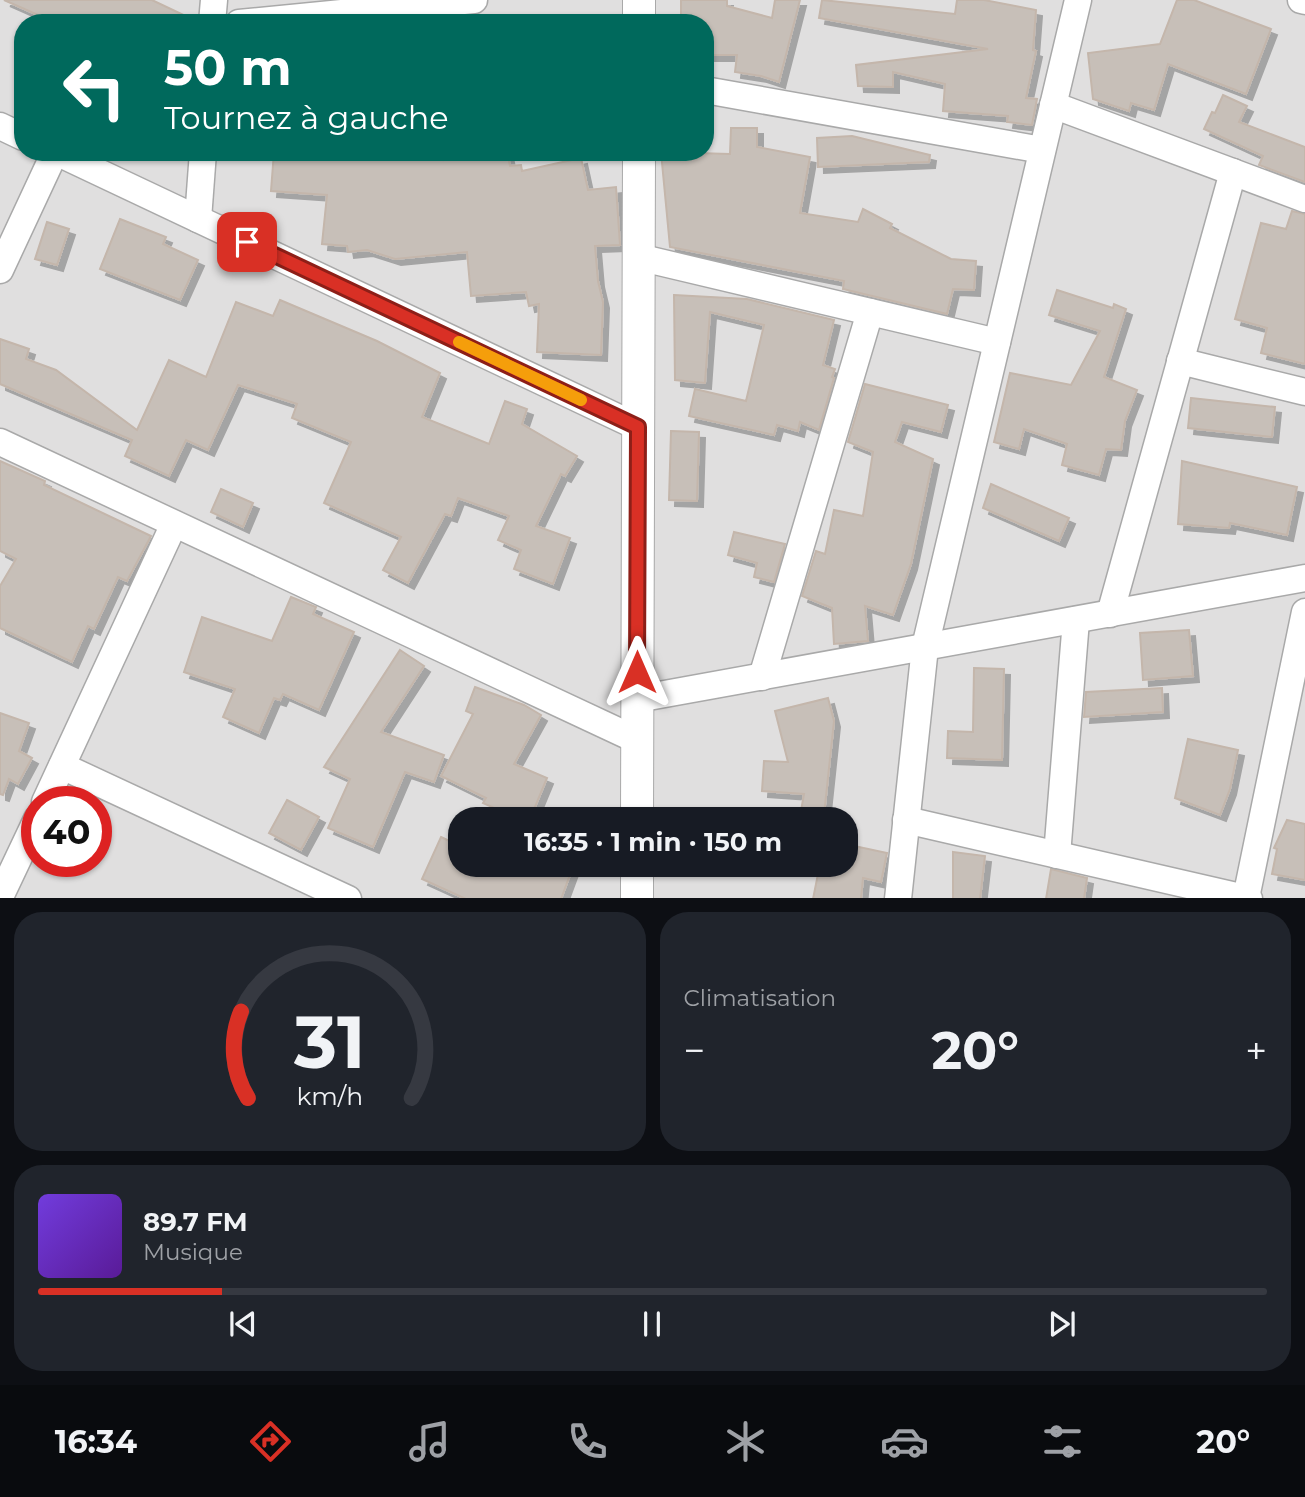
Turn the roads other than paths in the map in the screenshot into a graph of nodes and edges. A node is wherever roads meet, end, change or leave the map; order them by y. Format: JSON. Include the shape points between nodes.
{"nodes":[{"id":1,"x":474,"y":0,"type":"edge"},
{"id":2,"x":1078,"y":0,"type":"edge"},
{"id":3,"x":331,"y":14,"type":"edge"},
{"id":4,"x":714,"y":92,"type":"edge"},
{"id":5,"x":1053,"y":105,"type":"junction"},
{"id":6,"x":1042,"y":150,"type":"junction"},
{"id":7,"x":51,"y":161,"type":"edge"},
{"id":8,"x":74,"y":161,"type":"edge"},
{"id":9,"x":202,"y":161,"type":"edge"},
{"id":10,"x":639,"y":161,"type":"edge"},
{"id":11,"x":1233,"y":172,"type":"junction"},
{"id":12,"x":1305,"y":199,"type":"edge"},
{"id":13,"x":198,"y":219,"type":"junction"},
{"id":14,"x":638,"y":257,"type":"junction"},
{"id":15,"x":0,"y":270,"type":"edge"},
{"id":16,"x":870,"y":312,"type":"junction"},
{"id":17,"x":996,"y":342,"type":"junction"},
{"id":18,"x":1180,"y":360,"type":"junction"},
{"id":19,"x":1305,"y":392,"type":"edge"},
{"id":20,"x":638,"y":427,"type":"junction"},
{"id":21,"x":0,"y":442,"type":"edge"},
{"id":22,"x":174,"y":524,"type":"junction"},
{"id":23,"x":1305,"y":578,"type":"edge"},
{"id":24,"x":1305,"y":612,"type":"edge"},
{"id":25,"x":1110,"y":614,"type":"junction"},
{"id":26,"x":1076,"y":620,"type":"junction"},
{"id":27,"x":925,"y":648,"type":"junction"},
{"id":28,"x":762,"y":677,"type":"junction"},
{"id":29,"x":637,"y":699,"type":"junction"},
{"id":30,"x":637,"y":740,"type":"junction"},
{"id":31,"x":62,"y":766,"type":"junction"},
{"id":32,"x":53,"y":786,"type":"edge"},
{"id":33,"x":637,"y":807,"type":"edge"},
{"id":34,"x":906,"y":820,"type":"junction"},
{"id":35,"x":21,"y":853,"type":"edge"},
{"id":36,"x":1057,"y":855,"type":"junction"},
{"id":37,"x":637,"y":877,"type":"edge"},
{"id":38,"x":333,"y":895,"type":"edge"},
{"id":39,"x":0,"y":897,"type":"edge"},
{"id":40,"x":637,"y":898,"type":"edge"},
{"id":41,"x":898,"y":898,"type":"edge"},
{"id":42,"x":1247,"y":898,"type":"edge"}],
"edges":[{"from":1,"to":3,"type":"street"},
{"from":2,"to":5,"type":"street"},
{"from":4,"to":6,"type":"street"},
{"from":5,"to":6,"type":"street"},
{"from":5,"to":11,"type":"street"},
{"from":6,"to":17,"type":"street"},
{"from":7,"to":15,"type":"street"},
{"from":8,"to":13,"type":"street"},
{"from":9,"to":13,"type":"street"},
{"from":10,"to":14,"type":"street"},
{"from":11,"to":12,"type":"street"},
{"from":11,"to":18,"type":"street"},
{"from":13,"to":20,"type":"street"},
{"from":14,"to":16,"type":"street"},
{"from":14,"to":20,"type":"street"},
{"from":16,"to":17,"type":"street"},
{"from":16,"to":28,"type":"street"},
{"from":17,"to":27,"type":"street"},
{"from":18,"to":19,"type":"street"},
{"from":18,"to":25,"type":"street"},
{"from":20,"to":29,"type":"street"},
{"from":21,"to":22,"type":"street"},
{"from":22,"to":30,"type":"street"},
{"from":22,"to":31,"type":"street"},
{"from":23,"to":25,"type":"street"},
{"from":24,"to":42,"type":"street"},
{"from":25,"to":26,"type":"street"},
{"from":26,"to":27,"type":"street"},
{"from":26,"to":36,"type":"street"},
{"from":27,"to":28,"type":"street"},
{"from":27,"to":34,"type":"street"},
{"from":28,"to":29,"type":"street"},
{"from":29,"to":30,"type":"street"},
{"from":30,"to":33,"type":"street"},
{"from":31,"to":32,"type":"street"},
{"from":31,"to":38,"type":"street"},
{"from":34,"to":36,"type":"street"},
{"from":34,"to":41,"type":"street"},
{"from":35,"to":39,"type":"street"},
{"from":36,"to":42,"type":"street"},
{"from":37,"to":40,"type":"street"}]}
